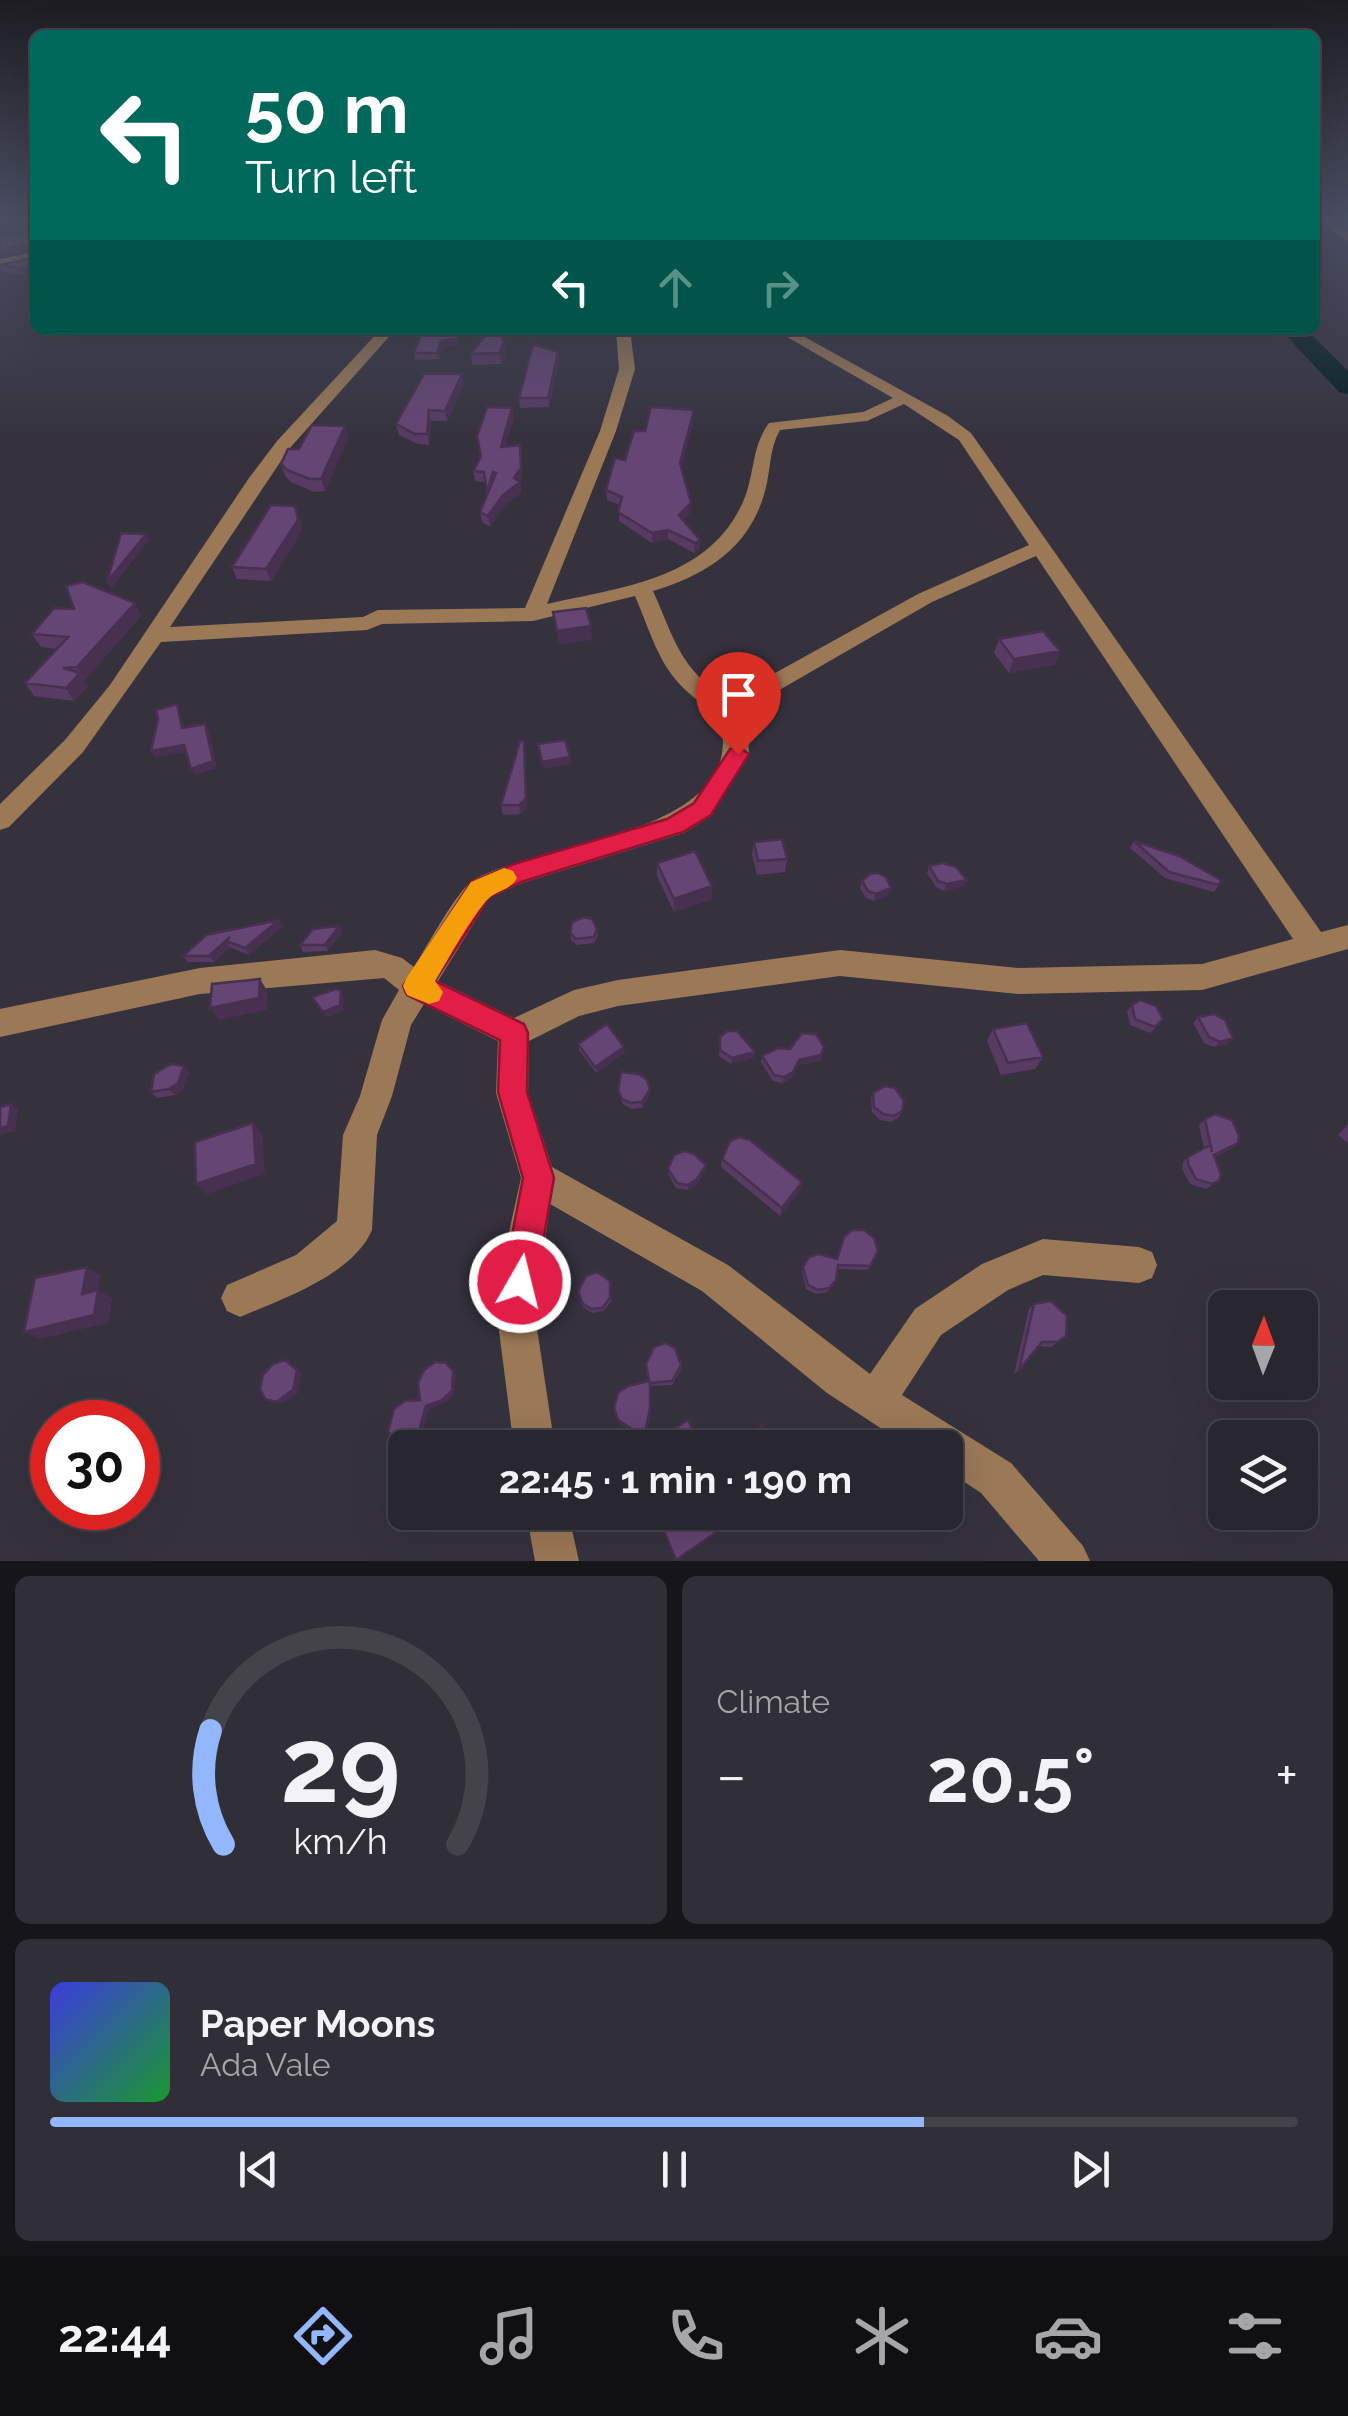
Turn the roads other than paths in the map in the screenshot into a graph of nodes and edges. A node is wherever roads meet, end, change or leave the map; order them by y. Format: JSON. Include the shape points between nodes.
{"nodes":[{"id":1,"x":384,"y":335,"type":"edge"},
{"id":2,"x":624,"y":335,"type":"edge"},
{"id":3,"x":791,"y":335,"type":"edge"},
{"id":4,"x":903,"y":399,"type":"junction"},
{"id":5,"x":1040,"y":546,"type":"junction"},
{"id":6,"x":641,"y":587,"type":"junction"},
{"id":7,"x":533,"y":614,"type":"junction"},
{"id":8,"x":156,"y":636,"type":"junction"},
{"id":9,"x":728,"y":709,"type":"junction"},
{"id":10,"x":0,"y":820,"type":"edge"},
{"id":11,"x":1348,"y":936,"type":"edge"},
{"id":12,"x":1314,"y":946,"type":"junction"},
{"id":13,"x":417,"y":986,"type":"junction"},
{"id":14,"x":0,"y":1024,"type":"edge"},
{"id":15,"x":514,"y":1033,"type":"junction"},
{"id":16,"x":538,"y":1178,"type":"junction"},
{"id":17,"x":1139,"y":1265,"type":"dead end"},
{"id":18,"x":240,"y":1298,"type":"dead end"},
{"id":19,"x":875,"y":1401,"type":"junction"},
{"id":20,"x":532,"y":1430,"type":"edge"},
{"id":21,"x":551,"y":1530,"type":"edge"},
{"id":22,"x":557,"y":1561,"type":"edge"},
{"id":23,"x":1068,"y":1561,"type":"edge"}],
"edges":[{"from":1,"to":8,"type":"street","via":[[274,457]]},
{"from":2,"to":7,"type":"street","via":[[627,369],[608,431]]},
{"from":3,"to":4,"type":"street"},
{"from":4,"to":5,"type":"street","via":[[965,437]]},
{"from":4,"to":6,"type":"street","via":[[867,416],[776,426],[765,438],[755,497],[735,536],[710,561]]},
{"from":5,"to":9,"type":"street","via":[[925,598]]},
{"from":5,"to":12,"type":"street"},
{"from":6,"to":7,"type":"street"},
{"from":6,"to":9,"type":"street","via":[[675,664],[693,688]]},
{"from":7,"to":8,"type":"street","via":[[378,618]]},
{"from":8,"to":10,"type":"street","via":[[86,731]]},
{"from":9,"to":13,"type":"street","via":[[738,754],[702,809],[675,826],[480,890]]},
{"from":11,"to":12,"type":"street"},
{"from":12,"to":15,"type":"street","via":[[1202,977],[1019,981],[840,963],[618,993],[574,1004]]},
{"from":13,"to":14,"type":"street","via":[[375,963],[200,981]]},
{"from":13,"to":15,"type":"street"},
{"from":13,"to":18,"type":"street","via":[[397,1020],[360,1135],[354,1230],[309,1268]]},
{"from":15,"to":16,"type":"street","via":[[512,1092]]},
{"from":16,"to":19,"type":"street","via":[[714,1278]]},
{"from":16,"to":20,"type":"street","via":[[516,1315]]},
{"from":17,"to":19,"type":"street","via":[[1043,1257],[995,1277],[928,1322]]},
{"from":19,"to":23,"type":"street","via":[[996,1478]]},
{"from":21,"to":22,"type":"street"}]}
